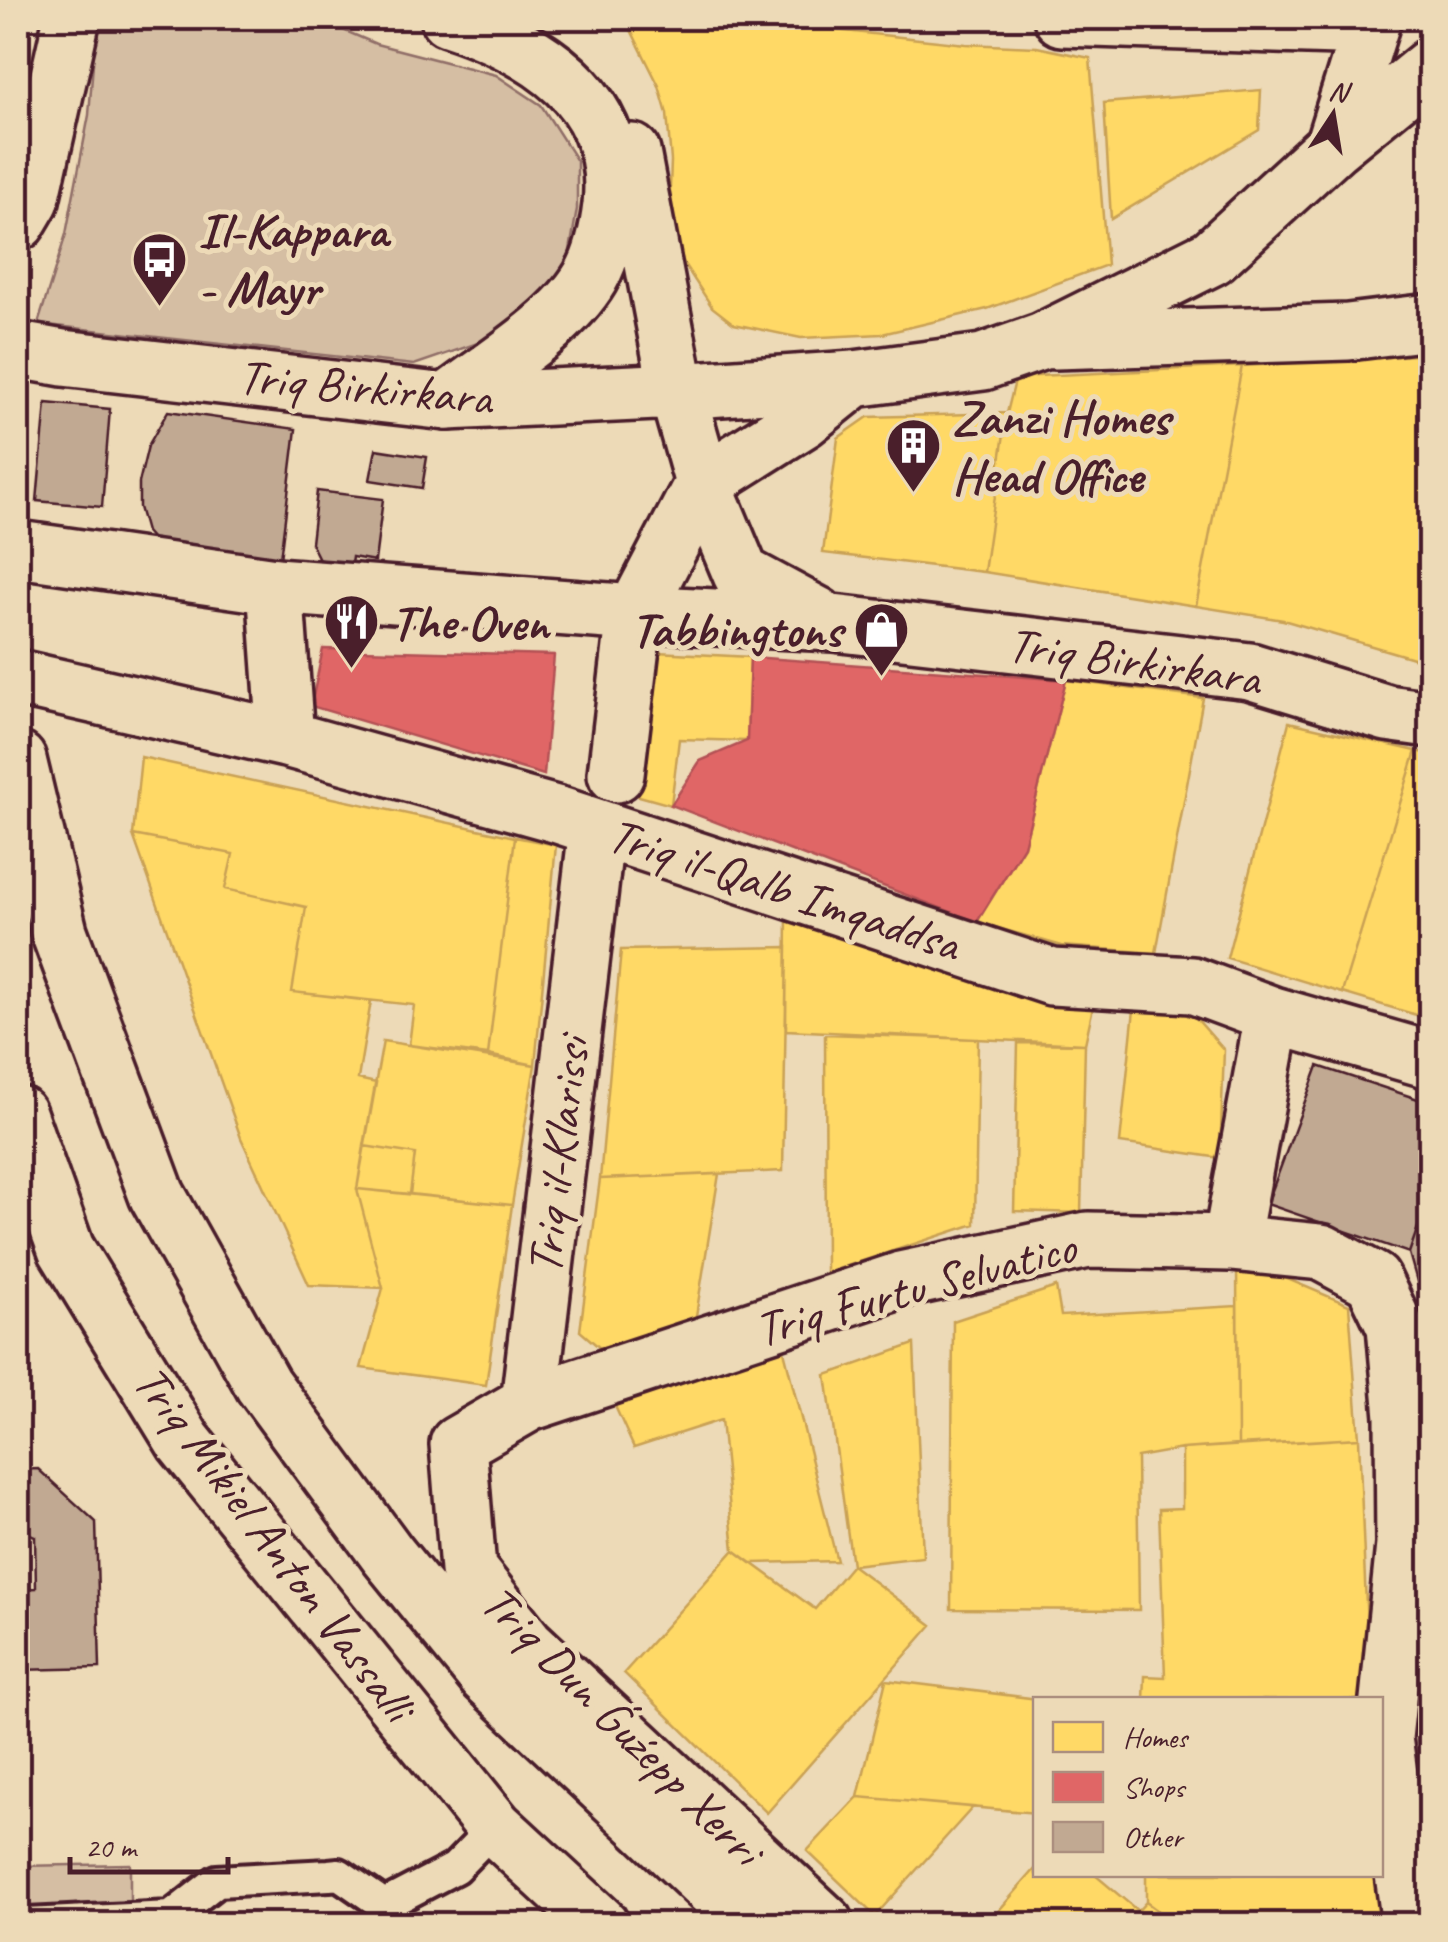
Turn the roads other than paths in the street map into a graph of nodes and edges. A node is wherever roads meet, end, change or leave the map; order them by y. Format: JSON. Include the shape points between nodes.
{"nodes":[{"id":1,"x":72,"y":18,"type":"edge"},
{"id":2,"x":448,"y":18,"type":"edge"},
{"id":3,"x":510,"y":18,"type":"edge"},
{"id":4,"x":1062,"y":18,"type":"edge"},
{"id":5,"x":1371,"y":23,"type":"edge"},
{"id":6,"x":1430,"y":67,"type":"edge"},
{"id":7,"x":1333,"y":146,"type":"junction"},
{"id":8,"x":18,"y":222,"type":"edge"},
{"id":9,"x":1430,"y":322,"type":"edge"},
{"id":10,"x":1043,"y":341,"type":"junction"},
{"id":11,"x":18,"y":350,"type":"edge"},
{"id":12,"x":854,"y":379,"type":"junction"},
{"id":13,"x":677,"y":391,"type":"junction"},
{"id":14,"x":447,"y":402,"type":"junction"},
{"id":15,"x":703,"y":484,"type":"junction"},
{"id":16,"x":18,"y":548,"type":"edge"},
{"id":17,"x":275,"y":586,"type":"junction"},
{"id":18,"x":635,"y":613,"type":"junction"},
{"id":19,"x":833,"y":623,"type":"junction"},
{"id":20,"x":18,"y":678,"type":"edge"},
{"id":21,"x":1430,"y":719,"type":"edge"},
{"id":22,"x":286,"y":738,"type":"junction"},
{"id":23,"x":18,"y":760,"type":"edge"},
{"id":24,"x":616,"y":774,"type":"dead end"},
{"id":25,"x":597,"y":828,"type":"junction"},
{"id":26,"x":1274,"y":1015,"type":"junction"},
{"id":27,"x":1430,"y":1060,"type":"edge"},
{"id":28,"x":18,"y":1114,"type":"edge"},
{"id":29,"x":1231,"y":1243,"type":"junction"},
{"id":30,"x":529,"y":1402,"type":"junction"},
{"id":31,"x":506,"y":1660,"type":"junction"},
{"id":32,"x":495,"y":1827,"type":"junction"},
{"id":33,"x":27,"y":1924,"type":"edge"},
{"id":34,"x":600,"y":1924,"type":"edge"},
{"id":35,"x":750,"y":1924,"type":"edge"},
{"id":36,"x":826,"y":1924,"type":"edge"},
{"id":37,"x":1410,"y":1924,"type":"edge"}],
"edges":[{"from":1,"to":8,"type":"main road","via":[[31,200]]},
{"from":2,"to":14,"type":"main road","via":[[496,34],[567,80],[606,140],[614,178],[603,248],[590,278],[566,309]]},
{"from":3,"to":13,"type":"main road","via":[[588,74],[622,119],[638,170]]},
{"from":4,"to":5,"type":"main road"},
{"from":5,"to":7,"type":"main road"},
{"from":6,"to":7,"type":"main road"},
{"from":7,"to":10,"type":"main road","via":[[1212,257]]},
{"from":9,"to":10,"type":"main road","via":[[1348,332]]},
{"from":10,"to":12,"type":"main road","via":[[983,362]]},
{"from":11,"to":14,"type":"main road","name":"Triq Birkirkara"},
{"from":12,"to":13,"type":"main road"},
{"from":12,"to":15,"type":"main road"},
{"from":13,"to":14,"type":"main road","name":"Triq Birkirkara"},
{"from":13,"to":15,"type":"main road","name":"Triq Birkirkara"},
{"from":15,"to":18,"type":"main road"},
{"from":15,"to":19,"type":"main road","name":"Triq Birkirkara","via":[[741,574]]},
{"from":16,"to":17,"type":"main road","name":"Triq Birkirkara"},
{"from":17,"to":18,"type":"main road","name":"Triq Birkirkara"},
{"from":17,"to":22,"type":"main road"},
{"from":18,"to":19,"type":"main road","name":"Triq Birkirkara"},
{"from":18,"to":24,"type":"main road"},
{"from":19,"to":21,"type":"main road","name":"Triq Birkirkara","via":[[1250,671],[1388,714]]},
{"from":20,"to":22,"type":"main road","name":"Triq il-Qalb Imqaddsa"},
{"from":22,"to":25,"type":"main road","name":"Triq il-Qalb Imqaddsa"},
{"from":23,"to":31,"type":"main road","name":"Triq Mikiel Anton Vassalli","via":[[59,932],[157,1195],[263,1385],[388,1555]]},
{"from":25,"to":26,"type":"main road","name":"Triq il-Qalb Imqaddsa","via":[[1052,977],[1192,985]]},
{"from":25,"to":30,"type":"main road","name":"Triq il-Klarissi"},
{"from":26,"to":27,"type":"main road","name":"Triq il-Qalb Imqaddsa"},
{"from":26,"to":29,"type":"main road"},
{"from":28,"to":32,"type":"main road","name":"Triq Mikiel Anton Vassalli","via":[[66,1249],[184,1442]]},
{"from":29,"to":30,"type":"main road","name":"Triq Furtu Selvatico","via":[[1088,1240],[901,1280]]},
{"from":29,"to":37,"type":"main road","name":"Triq Furtu Selvatico","via":[[1321,1252],[1373,1280],[1395,1326],[1404,1545],[1384,1738]]},
{"from":30,"to":31,"type":"main road","name":"Triq Dun Ǵuźepp Xerri","via":[[458,1444],[468,1570]]},
{"from":31,"to":35,"type":"main road","name":"Triq Mikiel Anton Vassalli"},
{"from":31,"to":36,"type":"main road","name":"Triq Dun Ǵuźepp Xerri"},
{"from":32,"to":33,"type":"lane","via":[[455,1868],[384,1905],[329,1874],[218,1881],[170,1918]]},
{"from":32,"to":34,"type":"main road","name":"Triq Mikiel Anton Vassalli"}]}
